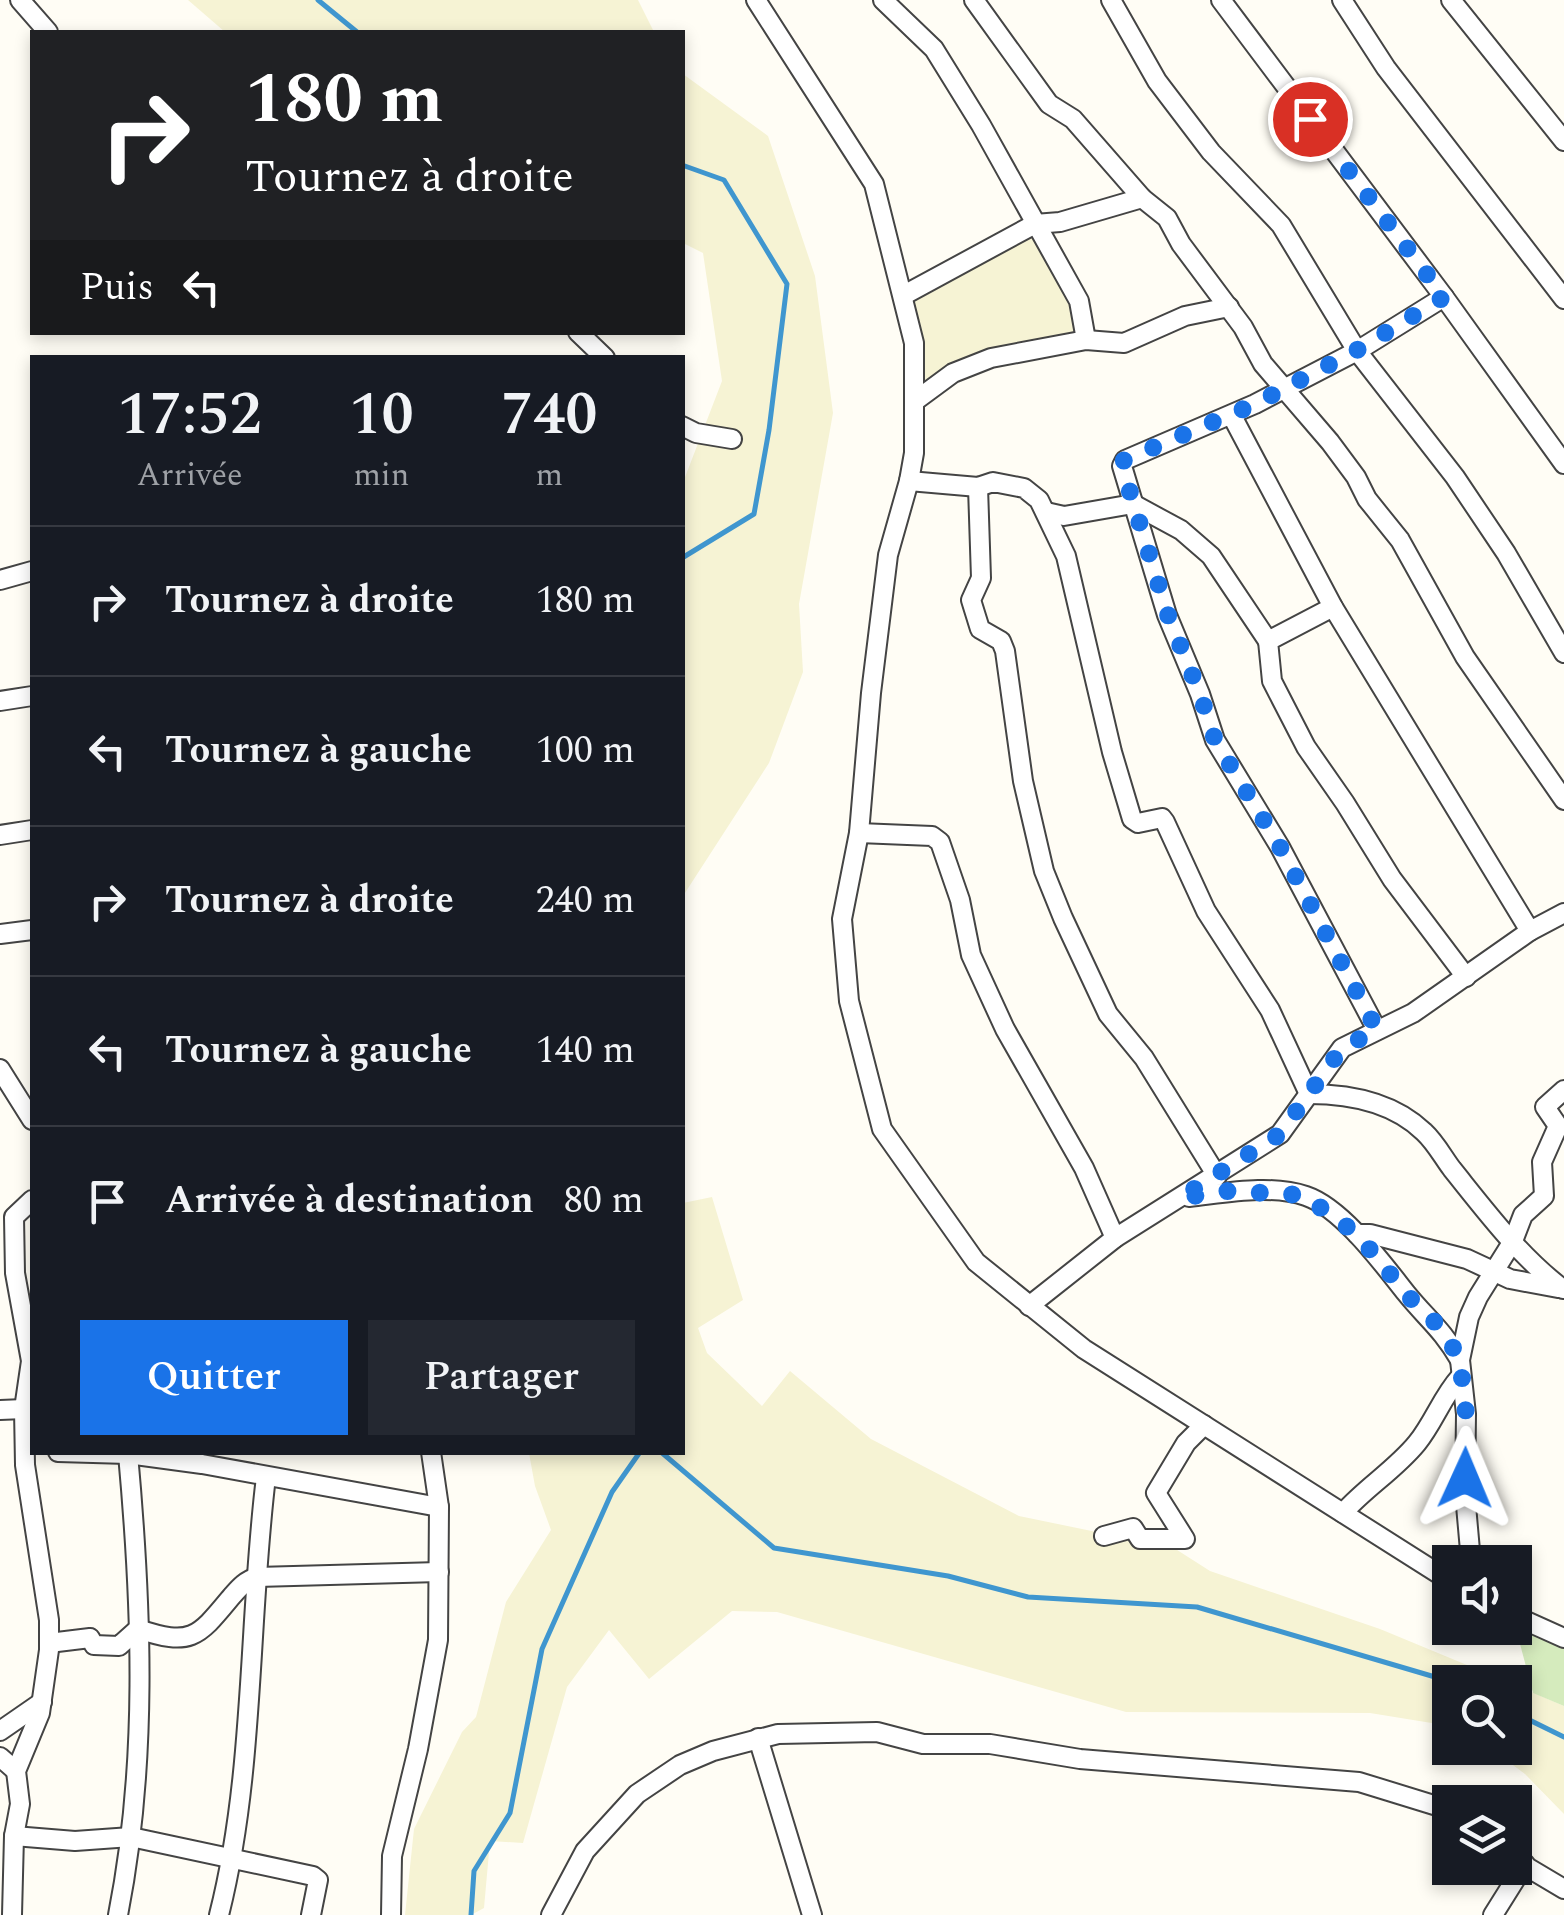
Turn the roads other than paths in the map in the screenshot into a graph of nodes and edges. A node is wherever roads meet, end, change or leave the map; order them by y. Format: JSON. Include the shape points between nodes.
{"nodes":[{"id":1,"x":20,"y":0,"type":"edge"},
{"id":2,"x":756,"y":0,"type":"edge"},
{"id":3,"x":883,"y":0,"type":"edge"},
{"id":4,"x":974,"y":0,"type":"edge"},
{"id":5,"x":1112,"y":0,"type":"edge"},
{"id":6,"x":1221,"y":0,"type":"edge"},
{"id":7,"x":1342,"y":0,"type":"edge"},
{"id":8,"x":1451,"y":0,"type":"edge"},
{"id":9,"x":46,"y":30,"type":"edge"},
{"id":10,"x":1564,"y":140,"type":"edge"},
{"id":11,"x":1142,"y":198,"type":"junction"},
{"id":12,"x":1035,"y":224,"type":"junction"},
{"id":13,"x":904,"y":295,"type":"junction"},
{"id":14,"x":1444,"y":297,"type":"junction"},
{"id":15,"x":1564,"y":299,"type":"edge"},
{"id":16,"x":1229,"y":307,"type":"junction"},
{"id":17,"x":581,"y":335,"type":"edge"},
{"id":18,"x":1086,"y":340,"type":"junction"},
{"id":19,"x":1357,"y":350,"type":"junction"},
{"id":20,"x":603,"y":355,"type":"edge"},
{"id":21,"x":1283,"y":389,"type":"junction"},
{"id":22,"x":915,"y":402,"type":"junction"},
{"id":23,"x":1232,"y":416,"type":"junction"},
{"id":24,"x":687,"y":431,"type":"edge"},
{"id":25,"x":732,"y":439,"type":"dead end"},
{"id":26,"x":1564,"y":464,"type":"edge"},
{"id":27,"x":910,"y":481,"type":"junction"},
{"id":28,"x":978,"y":487,"type":"junction"},
{"id":29,"x":1133,"y":504,"type":"junction"},
{"id":30,"x":1046,"y":512,"type":"junction"},
{"id":31,"x":30,"y":572,"type":"edge"},
{"id":32,"x":0,"y":580,"type":"edge"},
{"id":33,"x":1334,"y":606,"type":"junction"},
{"id":34,"x":1268,"y":642,"type":"junction"},
{"id":35,"x":1564,"y":653,"type":"edge"},
{"id":36,"x":30,"y":696,"type":"edge"},
{"id":37,"x":0,"y":701,"type":"edge"},
{"id":38,"x":1564,"y":800,"type":"edge"},
{"id":39,"x":30,"y":830,"type":"edge"},
{"id":40,"x":860,"y":833,"type":"junction"},
{"id":41,"x":0,"y":834,"type":"edge"},
{"id":42,"x":1563,"y":916,"type":"edge"},
{"id":43,"x":30,"y":930,"type":"edge"},
{"id":44,"x":1530,"y":931,"type":"junction"},
{"id":45,"x":0,"y":934,"type":"edge"},
{"id":46,"x":1466,"y":978,"type":"junction"},
{"id":47,"x":1377,"y":1030,"type":"junction"},
{"id":48,"x":3,"y":1080,"type":"edge"},
{"id":49,"x":30,"y":1086,"type":"edge"},
{"id":50,"x":1564,"y":1090,"type":"edge"},
{"id":51,"x":1309,"y":1094,"type":"junction"},
{"id":52,"x":30,"y":1117,"type":"edge"},
{"id":53,"x":1561,"y":1130,"type":"edge"},
{"id":54,"x":1217,"y":1176,"type":"junction"},
{"id":55,"x":1180,"y":1198,"type":"junction"},
{"id":56,"x":30,"y":1202,"type":"edge"},
{"id":57,"x":1357,"y":1234,"type":"junction"},
{"id":58,"x":1116,"y":1238,"type":"junction"},
{"id":59,"x":1513,"y":1241,"type":"junction"},
{"id":60,"x":1495,"y":1271,"type":"junction"},
{"id":61,"x":15,"y":1273,"type":"junction"},
{"id":62,"x":1563,"y":1289,"type":"edge"},
{"id":63,"x":0,"y":1291,"type":"edge"},
{"id":64,"x":1029,"y":1306,"type":"junction"},
{"id":65,"x":30,"y":1356,"type":"edge"},
{"id":66,"x":30,"y":1368,"type":"edge"},
{"id":67,"x":1460,"y":1368,"type":"junction"},
{"id":68,"x":24,"y":1409,"type":"junction"},
{"id":69,"x":0,"y":1410,"type":"edge"},
{"id":70,"x":1204,"y":1425,"type":"junction"},
{"id":71,"x":29,"y":1450,"type":"edge"},
{"id":72,"x":128,"y":1455,"type":"edge"},
{"id":73,"x":146,"y":1455,"type":"edge"},
{"id":74,"x":431,"y":1455,"type":"edge"},
{"id":75,"x":201,"y":1458,"type":"edge"},
{"id":76,"x":266,"y":1477,"type":"junction"},
{"id":77,"x":438,"y":1507,"type":"junction"},
{"id":78,"x":1343,"y":1513,"type":"junction"},
{"id":79,"x":1104,"y":1536,"type":"dead end"},
{"id":80,"x":1470,"y":1545,"type":"edge"},
{"id":81,"x":1432,"y":1570,"type":"edge"},
{"id":82,"x":439,"y":1572,"type":"junction"},
{"id":83,"x":256,"y":1577,"type":"junction"},
{"id":84,"x":1532,"y":1624,"type":"edge"},
{"id":85,"x":138,"y":1630,"type":"junction"},
{"id":86,"x":1564,"y":1638,"type":"edge"},
{"id":87,"x":49,"y":1642,"type":"junction"},
{"id":88,"x":42,"y":1702,"type":"junction"},
{"id":89,"x":0,"y":1730,"type":"edge"},
{"id":90,"x":758,"y":1738,"type":"junction"},
{"id":91,"x":0,"y":1758,"type":"edge"},
{"id":92,"x":16,"y":1771,"type":"junction"},
{"id":93,"x":1432,"y":1804,"type":"edge"},
{"id":94,"x":14,"y":1836,"type":"junction"},
{"id":95,"x":132,"y":1837,"type":"junction"},
{"id":96,"x":232,"y":1856,"type":"junction"},
{"id":97,"x":1532,"y":1869,"type":"edge"},
{"id":98,"x":1508,"y":1885,"type":"edge"},
{"id":99,"x":1564,"y":1889,"type":"edge"},
{"id":100,"x":12,"y":1915,"type":"edge"},
{"id":101,"x":118,"y":1915,"type":"edge"},
{"id":102,"x":219,"y":1915,"type":"edge"},
{"id":103,"x":311,"y":1915,"type":"edge"},
{"id":104,"x":391,"y":1915,"type":"edge"},
{"id":105,"x":551,"y":1915,"type":"edge"},
{"id":106,"x":812,"y":1915,"type":"edge"},
{"id":107,"x":1493,"y":1915,"type":"edge"}],
"edges":[{"from":1,"to":9,"type":"street"},
{"from":2,"to":13,"type":"street","via":[[874,184]]},
{"from":3,"to":12,"type":"street","via":[[934,49]]},
{"from":4,"to":11,"type":"street","via":[[1049,104],[1074,119]]},
{"from":5,"to":19,"type":"street","via":[[1157,81],[1281,224]]},
{"from":6,"to":14,"type":"street"},
{"from":7,"to":15,"type":"street","via":[[1386,68]]},
{"from":8,"to":10,"type":"street"},
{"from":11,"to":12,"type":"street"},
{"from":11,"to":16,"type":"street","via":[[1167,218]]},
{"from":12,"to":13,"type":"street"},
{"from":12,"to":18,"type":"street","via":[[1079,301]]},
{"from":13,"to":22,"type":"street","via":[[914,342]]},
{"from":14,"to":19,"type":"street"},
{"from":14,"to":26,"type":"street"},
{"from":16,"to":18,"type":"street","via":[[1185,316],[1124,343]]},
{"from":16,"to":21,"type":"street"},
{"from":17,"to":20,"type":"street"},
{"from":18,"to":22,"type":"street","via":[[991,358],[953,373]]},
{"from":19,"to":21,"type":"street"},
{"from":19,"to":35,"type":"street","via":[[1455,477]]},
{"from":21,"to":23,"type":"street"},
{"from":21,"to":38,"type":"street","via":[[1400,540],[1465,657]]},
{"from":22,"to":27,"type":"street"},
{"from":23,"to":29,"type":"street","via":[[1124,460]]},
{"from":23,"to":33,"type":"street"},
{"from":24,"to":25,"type":"street"},
{"from":27,"to":28,"type":"street"},
{"from":27,"to":40,"type":"street","via":[[888,554]]},
{"from":28,"to":30,"type":"street","via":[[993,482],[1024,488]]},
{"from":28,"to":54,"type":"street","via":[[980,578],[971,600],[980,629],[1005,651],[1044,871],[1108,1014],[1144,1058]]},
{"from":29,"to":30,"type":"street","via":[[1064,516]]},
{"from":29,"to":34,"type":"street","via":[[1204,548]]},
{"from":29,"to":47,"type":"street","via":[[1215,740]]},
{"from":30,"to":51,"type":"street","via":[[1066,556],[1132,819],[1165,822],[1206,912],[1270,1010]]},
{"from":31,"to":32,"type":"street"},
{"from":33,"to":34,"type":"street"},
{"from":33,"to":44,"type":"street"},
{"from":34,"to":46,"type":"street","via":[[1272,682],[1306,747],[1392,880]]},
{"from":36,"to":37,"type":"street"},
{"from":39,"to":41,"type":"street"},
{"from":40,"to":58,"type":"street","via":[[932,836],[940,842],[971,956]]},
{"from":40,"to":64,"type":"street","via":[[844,905],[844,948],[849,1001],[882,1129],[976,1262]]},
{"from":42,"to":44,"type":"street"},
{"from":43,"to":45,"type":"street"},
{"from":44,"to":46,"type":"street"},
{"from":46,"to":47,"type":"street"},
{"from":47,"to":51,"type":"street","via":[[1342,1048]]},
{"from":48,"to":49,"type":"street"},
{"from":48,"to":52,"type":"street"},
{"from":50,"to":53,"type":"street","via":[[1545,1108]]},
{"from":51,"to":54,"type":"street","via":[[1280,1134]]},
{"from":51,"to":59,"type":"street","via":[[1368,1100],[1425,1132]]},
{"from":53,"to":59,"type":"street","via":[[1542,1162],[1544,1196],[1523,1215]]},
{"from":54,"to":55,"type":"street"},
{"from":55,"to":57,"type":"street","via":[[1228,1191],[1303,1195]]},
{"from":55,"to":58,"type":"street"},
{"from":56,"to":61,"type":"street","via":[[14,1217]]},
{"from":57,"to":60,"type":"street"},
{"from":57,"to":67,"type":"street","via":[[1443,1330]]},
{"from":58,"to":64,"type":"street"},
{"from":59,"to":60,"type":"street"},
{"from":59,"to":62,"type":"street"},
{"from":60,"to":62,"type":"street"},
{"from":60,"to":67,"type":"street","via":[[1469,1317]]},
{"from":61,"to":63,"type":"street"},
{"from":61,"to":65,"type":"street"},
{"from":64,"to":70,"type":"street"},
{"from":66,"to":68,"type":"street"},
{"from":67,"to":78,"type":"street","via":[[1422,1438]]},
{"from":67,"to":80,"type":"street"},
{"from":68,"to":69,"type":"street"},
{"from":68,"to":71,"type":"street"},
{"from":70,"to":78,"type":"street"},
{"from":70,"to":79,"type":"street","via":[[1156,1493],[1185,1539],[1140,1539],[1132,1528]]},
{"from":71,"to":87,"type":"street","via":[[28,1496]]},
{"from":72,"to":85,"type":"street"},
{"from":73,"to":75,"type":"street"},
{"from":74,"to":77,"type":"street"},
{"from":75,"to":76,"type":"street"},
{"from":76,"to":77,"type":"street"},
{"from":76,"to":83,"type":"street"},
{"from":77,"to":82,"type":"street"},
{"from":78,"to":81,"type":"street"},
{"from":82,"to":83,"type":"street"},
{"from":82,"to":104,"type":"street","via":[[434,1673],[392,1856]]},
{"from":83,"to":85,"type":"street","via":[[241,1585],[201,1633],[173,1638]]},
{"from":83,"to":96,"type":"street"},
{"from":84,"to":86,"type":"street"},
{"from":85,"to":87,"type":"street","via":[[119,1646],[94,1645],[90,1638]]},
{"from":85,"to":95,"type":"street","via":[[140,1737]]},
{"from":87,"to":88,"type":"street"},
{"from":88,"to":89,"type":"street"},
{"from":88,"to":92,"type":"street"},
{"from":90,"to":93,"type":"street","via":[[877,1732],[923,1744],[990,1744],[1359,1782]]},
{"from":90,"to":105,"type":"street","via":[[680,1764],[637,1794],[586,1851]]},
{"from":90,"to":106,"type":"street"},
{"from":91,"to":92,"type":"street"},
{"from":92,"to":94,"type":"street","via":[[20,1804]]},
{"from":94,"to":95,"type":"street"},
{"from":94,"to":100,"type":"street"},
{"from":95,"to":96,"type":"street"},
{"from":95,"to":101,"type":"street"},
{"from":96,"to":102,"type":"street"},
{"from":96,"to":103,"type":"street","via":[[316,1877]]},
{"from":97,"to":99,"type":"street"},
{"from":98,"to":107,"type":"street"}]}
